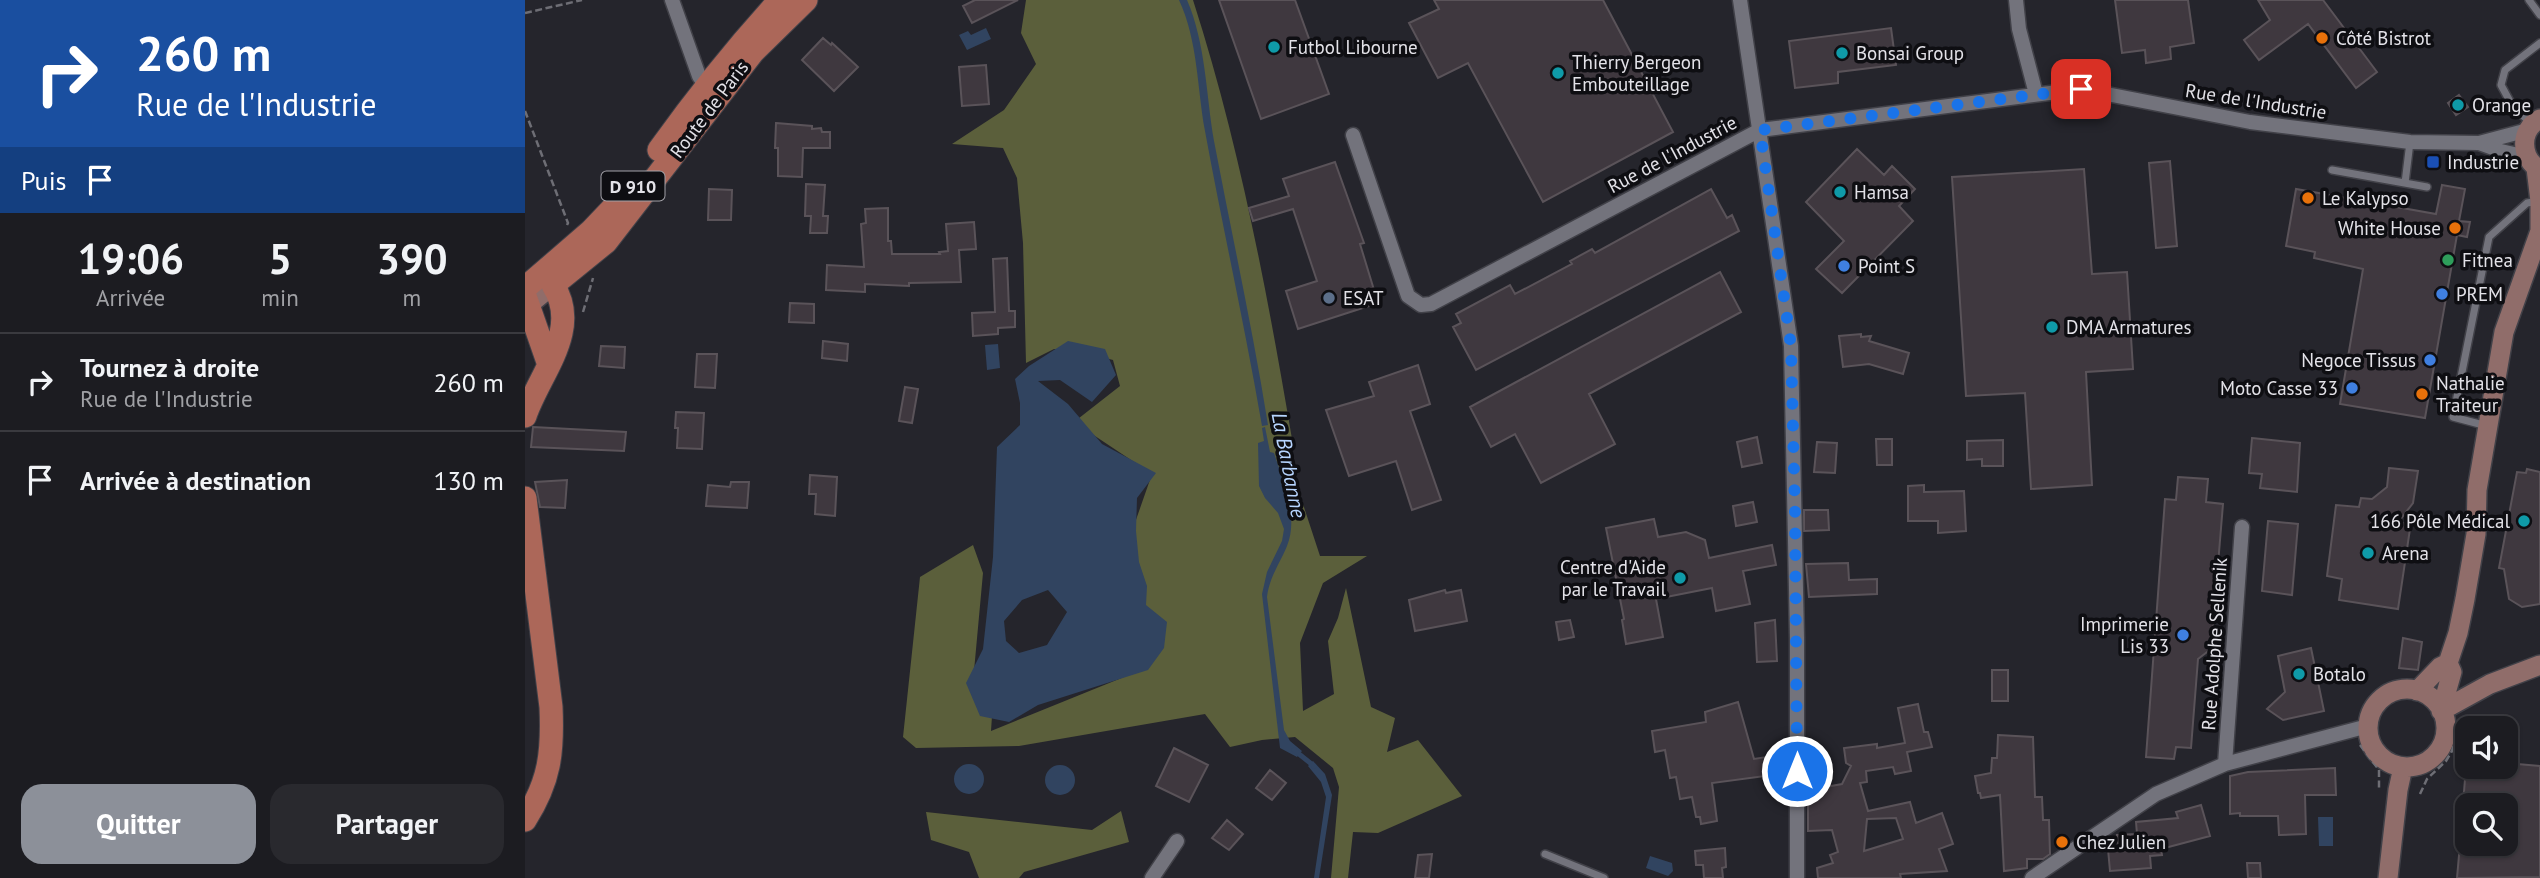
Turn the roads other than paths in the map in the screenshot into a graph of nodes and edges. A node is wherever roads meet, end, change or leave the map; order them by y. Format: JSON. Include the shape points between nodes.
{"nodes":[{"id":1,"x":672,"y":0,"type":"edge"},
{"id":2,"x":780,"y":0,"type":"edge"},
{"id":3,"x":806,"y":0,"type":"edge"},
{"id":4,"x":1740,"y":0,"type":"edge"},
{"id":5,"x":2016,"y":0,"type":"edge"},
{"id":6,"x":2529,"y":0,"type":"edge"},
{"id":7,"x":2540,"y":15,"type":"edge"},
{"id":8,"x":2540,"y":43,"type":"edge"},
{"id":9,"x":711,"y":93,"type":"junction"},
{"id":10,"x":2036,"y":94,"type":"junction"},
{"id":11,"x":2533,"y":124,"type":"edge"},
{"id":12,"x":1760,"y":130,"type":"junction"},
{"id":13,"x":1353,"y":135,"type":"dead end"},
{"id":14,"x":2410,"y":142,"type":"junction"},
{"id":15,"x":2479,"y":143,"type":"junction"},
{"id":16,"x":2534,"y":165,"type":"edge"},
{"id":17,"x":2332,"y":170,"type":"dead end"},
{"id":18,"x":2405,"y":183,"type":"junction"},
{"id":19,"x":2427,"y":187,"type":"dead end"},
{"id":20,"x":2540,"y":201,"type":"edge"},
{"id":21,"x":2540,"y":231,"type":"edge"},
{"id":22,"x":549,"y":279,"type":"junction"},
{"id":23,"x":526,"y":299,"type":"edge"},
{"id":24,"x":549,"y":365,"type":"junction"},
{"id":25,"x":525,"y":416,"type":"edge"},
{"id":26,"x":2488,"y":426,"type":"junction"},
{"id":27,"x":525,"y":498,"type":"edge"},
{"id":28,"x":2242,"y":527,"type":"dead end"},
{"id":29,"x":2540,"y":665,"type":"edge"},
{"id":30,"x":2450,"y":668,"type":"junction"},
{"id":31,"x":2417,"y":691,"type":"junction"},
{"id":32,"x":2477,"y":691,"type":"junction"},
{"id":33,"x":2441,"y":711,"type":"junction"},
{"id":34,"x":2361,"y":733,"type":"junction"},
{"id":35,"x":2225,"y":764,"type":"junction"},
{"id":36,"x":2403,"y":768,"type":"junction"},
{"id":37,"x":525,"y":820,"type":"edge"},
{"id":38,"x":1177,"y":841,"type":"dead end"},
{"id":39,"x":1545,"y":854,"type":"dead end"},
{"id":40,"x":1152,"y":878,"type":"edge"},
{"id":41,"x":1604,"y":878,"type":"edge"},
{"id":42,"x":1797,"y":878,"type":"edge"},
{"id":43,"x":2032,"y":878,"type":"edge"},
{"id":44,"x":2388,"y":878,"type":"edge"}],
"edges":[{"from":1,"to":9,"type":"street","via":[[699,76]]},
{"from":2,"to":9,"type":"main road","name":"Route de Paris","number":"D 910","via":[[739,44]]},
{"from":3,"to":9,"type":"main road","name":"Route de Paris","number":"D 910"},
{"from":4,"to":12,"type":"street"},
{"from":5,"to":10,"type":"street","via":[[2018,29]]},
{"from":6,"to":7,"type":"lane"},
{"from":8,"to":11,"type":"lane","via":[[2505,70],[2501,85],[2513,107]]},
{"from":9,"to":22,"type":"main road","name":"Route de Paris","number":"D 910","via":[[606,242]]},
{"from":10,"to":12,"type":"street","name":"Rue de l'Industrie"},
{"from":10,"to":14,"type":"street","name":"Rue de l'Industrie","via":[[2081,89],[2250,122]]},
{"from":11,"to":15,"type":"street","name":"Rue de l'Industrie"},
{"from":11,"to":16,"type":"main road","via":[[2524,143]]},
{"from":12,"to":13,"type":"street","name":"Rue de l'Industrie","via":[[1431,304],[1421,305],[1408,296]]},
{"from":12,"to":42,"type":"street","via":[[1791,346]]},
{"from":14,"to":15,"type":"street","name":"Rue de l'Industrie"},
{"from":14,"to":18,"type":"lane"},
{"from":15,"to":16,"type":"street","name":"Rue de l'Industrie"},
{"from":16,"to":20,"type":"main road"},
{"from":17,"to":18,"type":"lane"},
{"from":18,"to":19,"type":"lane"},
{"from":20,"to":21,"type":"main road"},
{"from":20,"to":26,"type":"lane","via":[[2527,203],[2489,237],[2453,417]]},
{"from":21,"to":26,"type":"main road","via":[[2504,332]]},
{"from":22,"to":23,"type":"main road","name":"Route de Paris","number":"D 910"},
{"from":22,"to":24,"type":"main road","via":[[564,317]]},
{"from":23,"to":24,"type":"main road"},
{"from":24,"to":25,"type":"main road"},
{"from":26,"to":30,"type":"main road","via":[[2477,491],[2476,534]]},
{"from":27,"to":37,"type":"main road","via":[[552,741],[539,799]]},
{"from":28,"to":35,"type":"street","name":"Rue Adolphe Sellenik"},
{"from":29,"to":32,"type":"main road"},
{"from":30,"to":31,"type":"main road","via":[[2439,667]]},
{"from":30,"to":32,"type":"main road"},
{"from":30,"to":33,"type":"main road"},
{"from":31,"to":33,"type":"main road","via":[[2429,696]]},
{"from":31,"to":34,"type":"main road","via":[[2387,695],[2377,703]]},
{"from":32,"to":33,"type":"main road"},
{"from":33,"to":36,"type":"main road","via":[[2445,734],[2435,755],[2415,767]]},
{"from":34,"to":35,"type":"street"},
{"from":34,"to":36,"type":"main road","via":[[2385,761]]},
{"from":35,"to":43,"type":"street","via":[[2156,794]]},
{"from":36,"to":44,"type":"main road"},
{"from":38,"to":40,"type":"street"},
{"from":39,"to":41,"type":"lane"}]}
